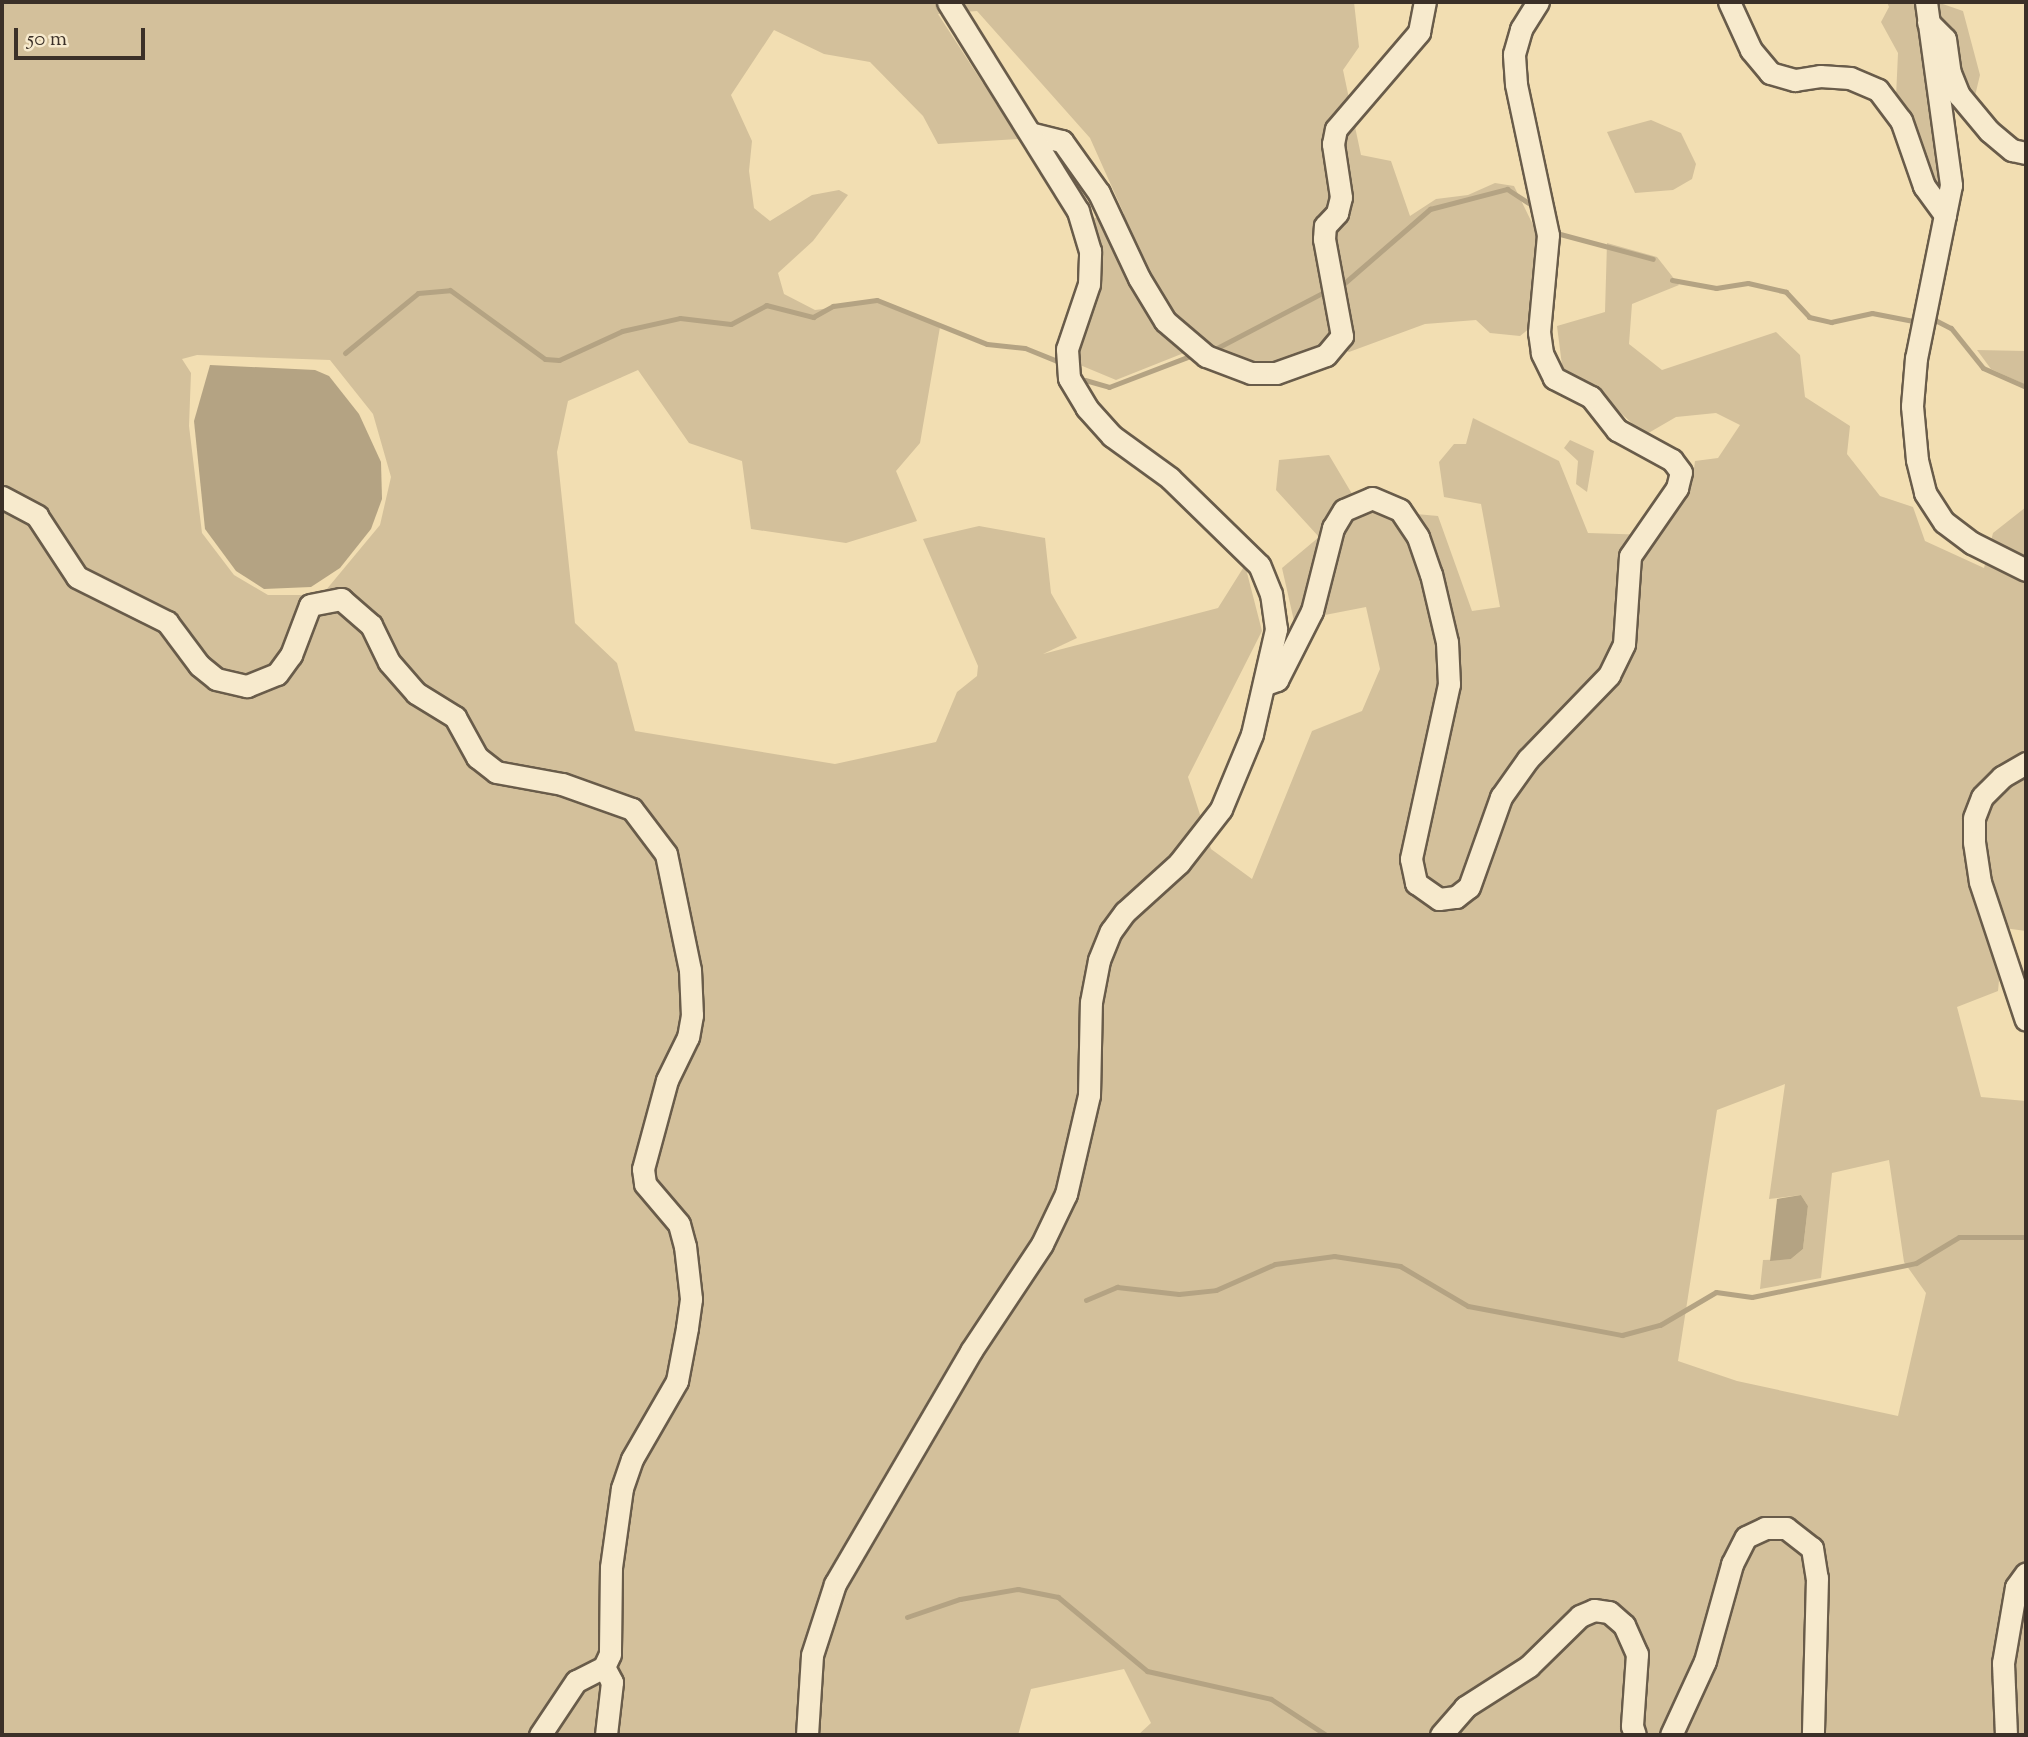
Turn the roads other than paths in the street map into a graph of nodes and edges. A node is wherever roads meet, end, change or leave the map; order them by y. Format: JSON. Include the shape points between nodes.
{"nodes":[{"id":1,"x":948,"y":2,"type":"edge"},
{"id":2,"x":1425,"y":2,"type":"edge"},
{"id":3,"x":1538,"y":2,"type":"edge"},
{"id":4,"x":1729,"y":2,"type":"edge"},
{"id":5,"x":1927,"y":12,"type":"edge"},
{"id":6,"x":1033,"y":134,"type":"junction"},
{"id":7,"x":2026,"y":153,"type":"edge"},
{"id":8,"x":1945,"y":215,"type":"junction"},
{"id":9,"x":2,"y":497,"type":"edge"},
{"id":10,"x":2026,"y":570,"type":"edge"},
{"id":11,"x":1266,"y":684,"type":"junction"},
{"id":12,"x":2026,"y":763,"type":"edge"},
{"id":13,"x":2026,"y":1020,"type":"edge"},
{"id":14,"x":2026,"y":1573,"type":"edge"},
{"id":15,"x":604,"y":1667,"type":"junction"},
{"id":16,"x":540,"y":1735,"type":"edge"},
{"id":17,"x":606,"y":1735,"type":"edge"},
{"id":18,"x":807,"y":1735,"type":"edge"},
{"id":19,"x":1441,"y":1735,"type":"edge"},
{"id":20,"x":1636,"y":1735,"type":"edge"},
{"id":21,"x":1671,"y":1735,"type":"edge"},
{"id":22,"x":1813,"y":1735,"type":"edge"},
{"id":23,"x":2006,"y":1735,"type":"edge"}],
"edges":[{"from":1,"to":6,"type":"street"},
{"from":2,"to":6,"type":"street","via":[[1419,32],[1336,129],[1333,144],[1341,197],[1337,212],[1325,226],[1324,239],[1342,335],[1326,355],[1276,373],[1251,373],[1206,356],[1165,321],[1091,183],[1062,141]]},
{"from":3,"to":11,"type":"street","via":[[1521,29],[1514,54],[1516,84],[1548,235],[1539,332],[1542,353],[1554,378],[1591,397],[1617,430],[1672,460],[1681,472],[1677,488],[1630,556],[1624,644],[1609,675],[1528,759],[1501,797],[1469,887],[1456,897],[1439,899],[1416,883],[1412,859],[1449,684],[1447,642],[1426,562],[1400,510],[1372,498],[1344,510],[1334,528],[1312,611],[1277,680]]},
{"from":4,"to":8,"type":"street","via":[[1751,50],[1770,73],[1795,80],[1850,78],[1878,90],[1901,120],[1924,186]]},
{"from":5,"to":7,"type":"street","via":[[1945,39],[1959,95],[1989,131],[2012,150]]},
{"from":5,"to":8,"type":"street","via":[[1951,185]]},
{"from":6,"to":11,"type":"street","via":[[1078,211],[1090,251],[1088,284],[1067,349],[1069,378],[1112,436],[1170,478],[1259,565],[1271,594],[1276,629]]},
{"from":8,"to":10,"type":"street","via":[[1916,358],[1912,407],[1917,460],[1925,493],[1944,522],[1972,543]]},
{"from":9,"to":15,"type":"street","via":[[37,516],[77,577],[167,622],[199,665],[216,679],[247,686],[277,674],[291,655],[310,605],[341,599],[371,625],[389,662],[416,693],[455,717],[477,757],[496,772],[562,784],[632,809],[666,854],[690,970],[692,1015],[688,1037],[667,1080],[643,1168],[645,1184],[679,1224],[691,1299],[677,1381],[632,1459],[622,1488],[611,1567],[610,1654]]},
{"from":11,"to":18,"type":"street","via":[[1252,734],[1221,808],[1178,863],[1125,912],[1098,960],[1091,1002],[1089,1095],[1066,1194],[1042,1244],[971,1351],[835,1584],[812,1655]]},
{"from":12,"to":13,"type":"street","via":[[2002,777],[1982,797],[1974,818],[1980,882]]},
{"from":14,"to":23,"type":"street","via":[[2016,1587],[2003,1663]]},
{"from":15,"to":16,"type":"street","via":[[576,1681]]},
{"from":15,"to":17,"type":"street","via":[[612,1682]]},
{"from":19,"to":20,"type":"street","via":[[1465,1707],[1529,1665],[1580,1616],[1594,1610],[1609,1612],[1624,1625],[1637,1654],[1632,1726]]},
{"from":21,"to":22,"type":"street","via":[[1705,1661],[1732,1564],[1746,1537],[1765,1528],[1786,1528],[1812,1548],[1817,1578]]}]}
